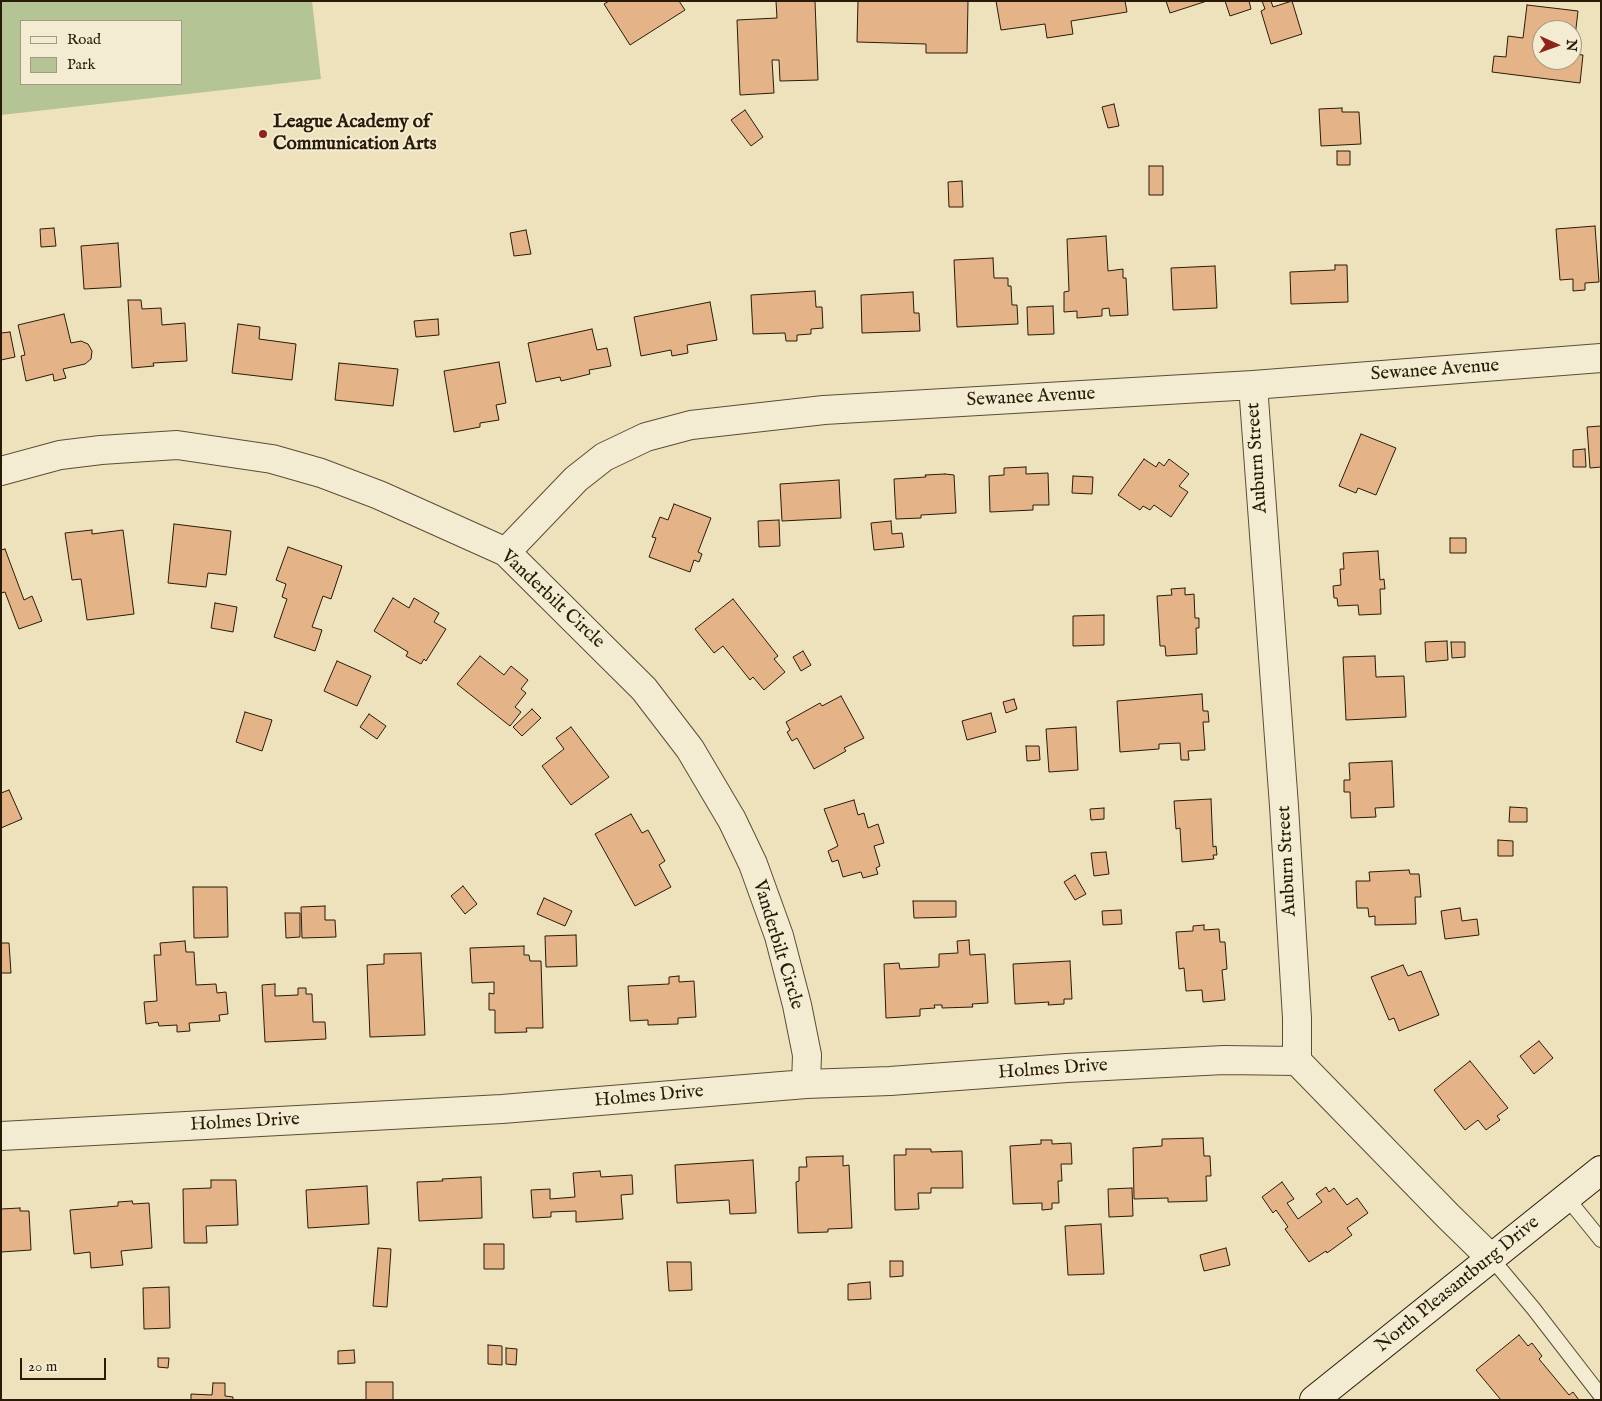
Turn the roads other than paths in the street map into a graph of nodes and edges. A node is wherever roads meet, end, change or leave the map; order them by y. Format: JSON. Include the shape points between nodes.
{"nodes":[{"id":1,"x":1601,"y":358,"type":"edge"},
{"id":2,"x":1253,"y":385,"type":"junction"},
{"id":3,"x":1,"y":472,"type":"edge"},
{"id":4,"x":506,"y":552,"type":"junction"},
{"id":5,"x":1297,"y":1061,"type":"junction"},
{"id":6,"x":806,"y":1084,"type":"junction"},
{"id":7,"x":1,"y":1136,"type":"edge"},
{"id":8,"x":1601,"y":1170,"type":"edge"},
{"id":9,"x":1567,"y":1198,"type":"junction"},
{"id":10,"x":1601,"y":1240,"type":"edge"},
{"id":11,"x":1492,"y":1258,"type":"junction"},
{"id":12,"x":1601,"y":1396,"type":"edge"},
{"id":13,"x":1314,"y":1400,"type":"edge"}],
"edges":[{"from":1,"to":2,"type":"street","name":"Sewanee Avenue"},
{"from":2,"to":4,"type":"street","name":"Sewanee Avenue","via":[[824,410],[691,425],[646,437],[604,457],[576,479]]},
{"from":2,"to":5,"type":"street","name":"Auburn Street","via":[[1284,796]]},
{"from":3,"to":4,"type":"street","name":"Vanderbilt Circle","via":[[60,455],[176,445],[272,459],[379,495]]},
{"from":4,"to":6,"type":"street","name":"Vanderbilt Circle","via":[[644,689],[690,749],[732,820],[779,936],[807,1055]]},
{"from":5,"to":6,"type":"street","name":"Holmes Drive","via":[[1224,1060]]},
{"from":5,"to":11,"type":"street"},
{"from":6,"to":7,"type":"street","name":"Holmes Drive","via":[[502,1109]]},
{"from":8,"to":9,"type":"street","name":"North Pleasantburg Drive"},
{"from":9,"to":10,"type":"lane"},
{"from":9,"to":11,"type":"street","name":"North Pleasantburg Drive"},
{"from":11,"to":12,"type":"lane"},
{"from":11,"to":13,"type":"street","name":"North Pleasantburg Drive"}]}
